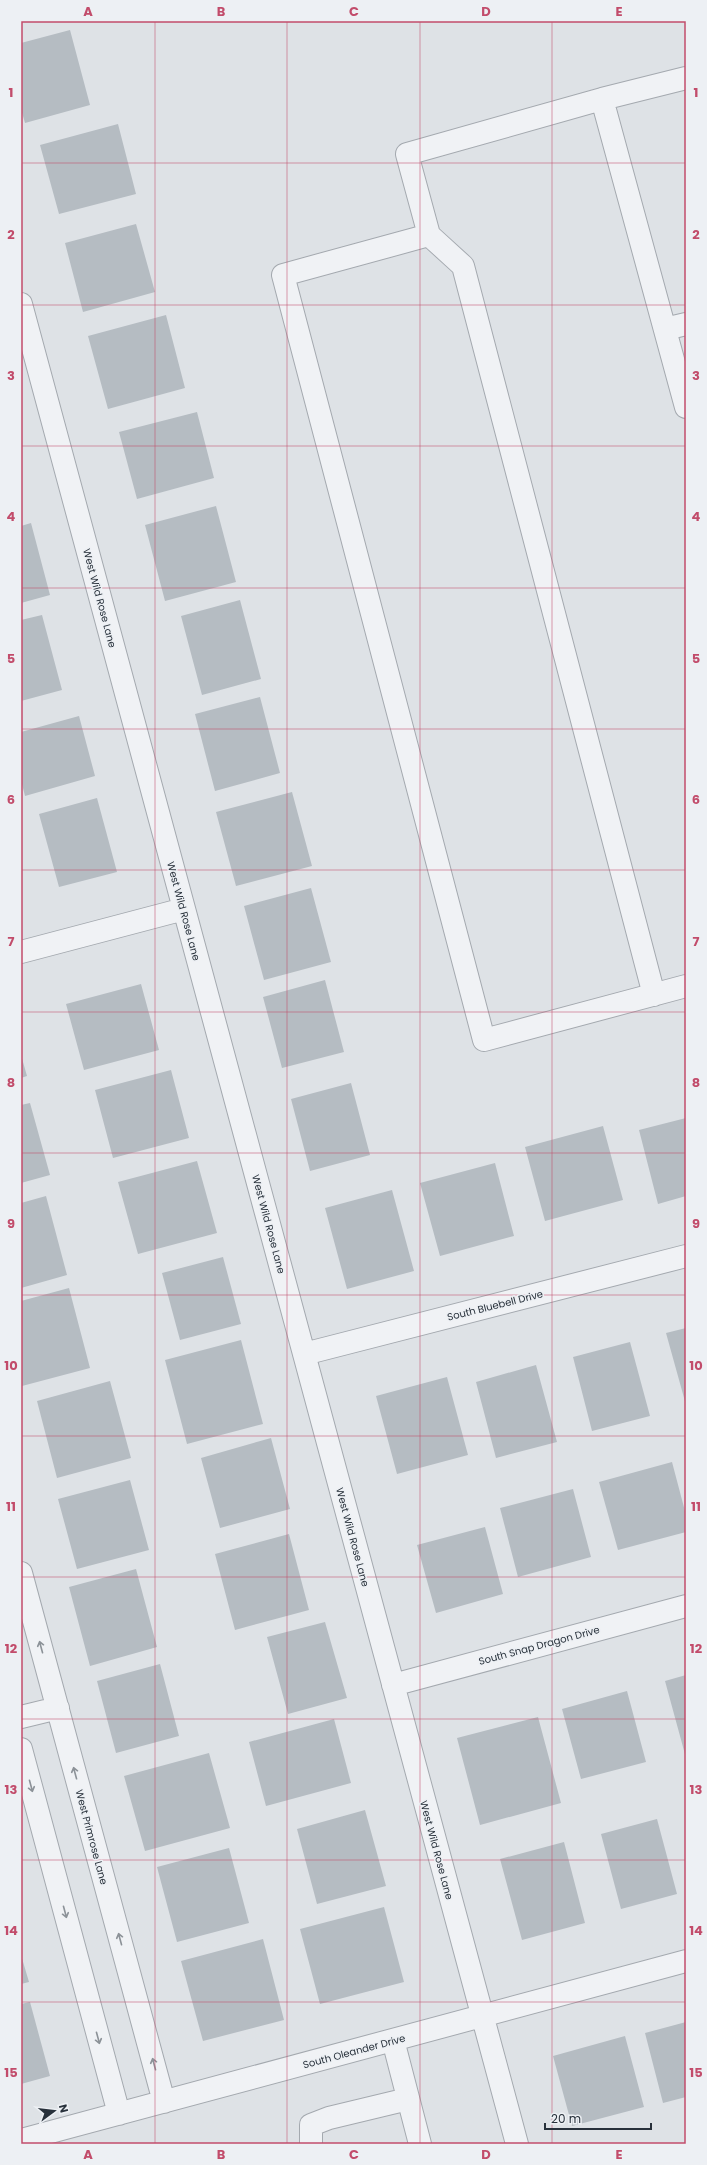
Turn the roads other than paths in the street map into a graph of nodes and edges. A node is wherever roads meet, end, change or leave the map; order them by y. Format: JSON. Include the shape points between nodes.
{"nodes":[{"id":1,"x":686,"y":78,"type":"edge"},
{"id":2,"x":602,"y":99,"type":"junction"},
{"id":3,"x":429,"y":235,"type":"junction"},
{"id":4,"x":21,"y":304,"type":"edge"},
{"id":5,"x":686,"y":324,"type":"edge"},
{"id":6,"x":665,"y":329,"type":"junction"},
{"id":7,"x":686,"y":407,"type":"edge"},
{"id":8,"x":184,"y":909,"type":"junction"},
{"id":9,"x":21,"y":952,"type":"edge"},
{"id":10,"x":686,"y":986,"type":"edge"},
{"id":11,"x":654,"y":995,"type":"junction"},
{"id":12,"x":686,"y":1256,"type":"edge"},
{"id":13,"x":304,"y":1354,"type":"junction"},
{"id":14,"x":21,"y":1573,"type":"edge"},
{"id":15,"x":686,"y":1606,"type":"edge"},
{"id":16,"x":393,"y":1685,"type":"junction"},
{"id":17,"x":58,"y":1708,"type":"junction"},
{"id":18,"x":21,"y":1717,"type":"edge"},
{"id":19,"x":21,"y":1749,"type":"edge"},
{"id":20,"x":686,"y":1961,"type":"edge"},
{"id":21,"x":482,"y":2016,"type":"junction"},
{"id":22,"x":393,"y":2040,"type":"junction"},
{"id":23,"x":408,"y":2099,"type":"junction"},
{"id":24,"x":164,"y":2102,"type":"junction"},
{"id":25,"x":119,"y":2114,"type":"junction"},
{"id":26,"x":21,"y":2140,"type":"edge"},
{"id":27,"x":311,"y":2144,"type":"edge"},
{"id":28,"x":420,"y":2144,"type":"edge"},
{"id":29,"x":517,"y":2144,"type":"edge"}],
"edges":[{"from":1,"to":2,"type":"street"},
{"from":2,"to":3,"type":"street","via":[[408,154]]},
{"from":2,"to":6,"type":"street"},
{"from":3,"to":11,"type":"street","via":[[463,266]]},
{"from":3,"to":11,"type":"street","via":[[283,275],[484,1040]]},
{"from":4,"to":8,"type":"street","name":"West Wild Rose Lane"},
{"from":5,"to":6,"type":"street"},
{"from":6,"to":7,"type":"street"},
{"from":8,"to":9,"type":"street"},
{"from":8,"to":13,"type":"street","name":"West Wild Rose Lane"},
{"from":10,"to":11,"type":"street"},
{"from":12,"to":13,"type":"street","name":"South Bluebell Drive"},
{"from":13,"to":16,"type":"street","name":"West Wild Rose Lane"},
{"from":17,"to":14,"type":"street","name":"West Primrose Lane","one_way":true},
{"from":15,"to":16,"type":"street","name":"South Snap Dragon Drive"},
{"from":16,"to":21,"type":"street","name":"West Wild Rose Lane"},
{"from":17,"to":18,"type":"street"},
{"from":24,"to":17,"type":"street","name":"West Primrose Lane","one_way":true},
{"from":19,"to":25,"type":"street","one_way":true},
{"from":20,"to":21,"type":"street","name":"South Oleander Drive"},
{"from":21,"to":22,"type":"street","name":"South Oleander Drive"},
{"from":21,"to":29,"type":"street","name":"West Wild Rose Lane"},
{"from":22,"to":23,"type":"street"},
{"from":22,"to":24,"type":"street","name":"South Oleander Drive"},
{"from":23,"to":27,"type":"street","via":[[329,2118],[312,2125]]},
{"from":23,"to":28,"type":"street"},
{"from":24,"to":25,"type":"street","name":"South Oleander Drive"},
{"from":25,"to":26,"type":"street","name":"South Oleander Drive"}]}
